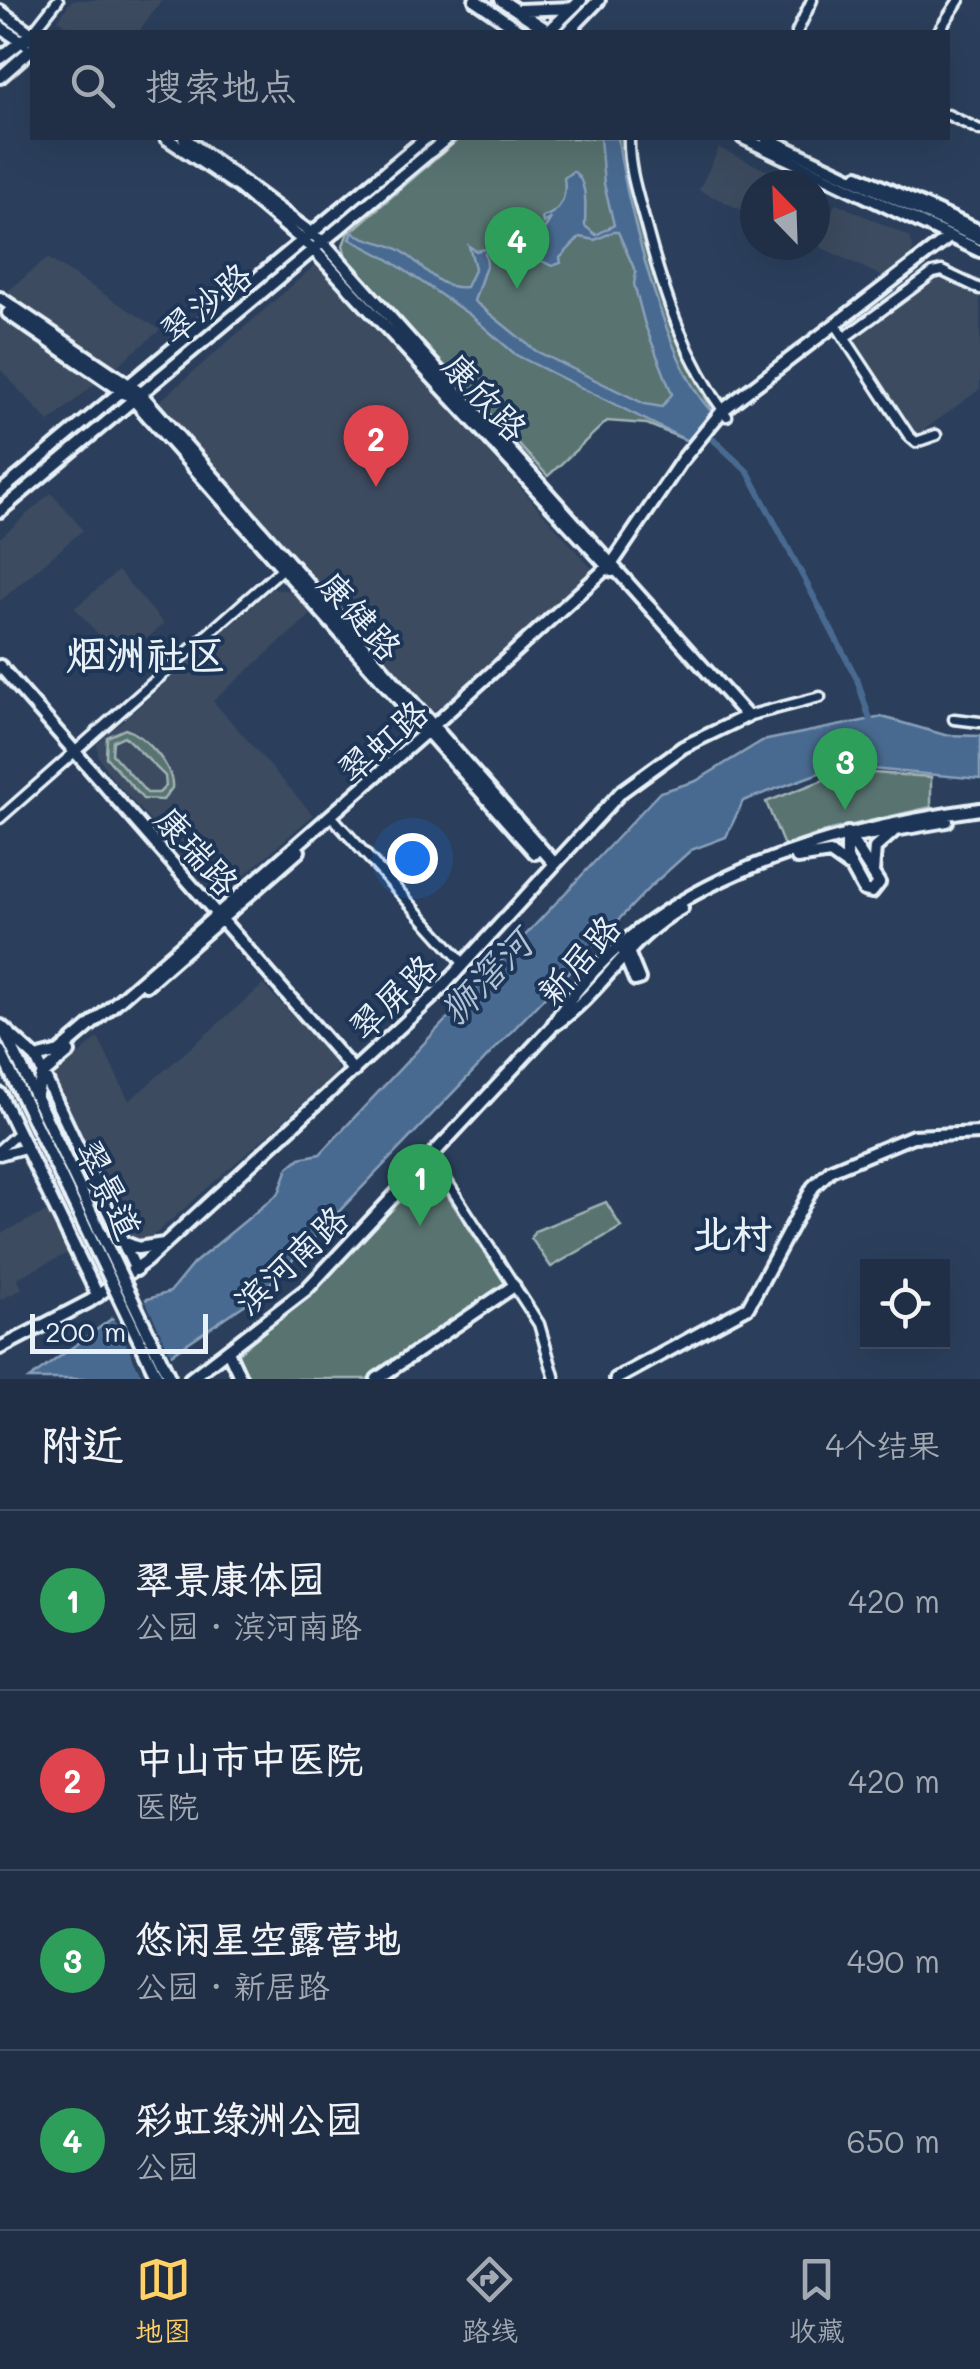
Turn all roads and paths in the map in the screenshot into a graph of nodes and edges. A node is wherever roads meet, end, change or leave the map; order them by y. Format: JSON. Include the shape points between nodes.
{"nodes":[{"id":1,"x":58,"y":0,"type":"edge"},
{"id":2,"x":475,"y":0,"type":"edge"},
{"id":3,"x":502,"y":0,"type":"edge"},
{"id":4,"x":599,"y":0,"type":"edge"},
{"id":5,"x":812,"y":0,"type":"edge"},
{"id":6,"x":959,"y":0,"type":"edge"},
{"id":7,"x":576,"y":4,"type":"edge"},
{"id":8,"x":517,"y":10,"type":"junction"},
{"id":9,"x":0,"y":11,"type":"edge"},
{"id":10,"x":585,"y":15,"type":"junction"},
{"id":11,"x":0,"y":26,"type":"edge"},
{"id":12,"x":509,"y":27,"type":"edge"},
{"id":13,"x":36,"y":30,"type":"edge"},
{"id":14,"x":546,"y":30,"type":"edge"},
{"id":15,"x":551,"y":30,"type":"edge"},
{"id":16,"x":570,"y":30,"type":"edge"},
{"id":17,"x":582,"y":30,"type":"edge"},
{"id":18,"x":798,"y":30,"type":"edge"},
{"id":19,"x":939,"y":30,"type":"edge"},
{"id":20,"x":30,"y":34,"type":"edge"},
{"id":21,"x":30,"y":36,"type":"edge"},
{"id":22,"x":20,"y":41,"type":"junction"},
{"id":23,"x":30,"y":47,"type":"edge"},
{"id":24,"x":30,"y":50,"type":"edge"},
{"id":25,"x":0,"y":58,"type":"edge"},
{"id":26,"x":0,"y":77,"type":"edge"},
{"id":27,"x":950,"y":117,"type":"edge"},
{"id":28,"x":980,"y":130,"type":"edge"},
{"id":29,"x":169,"y":140,"type":"edge"},
{"id":30,"x":187,"y":140,"type":"edge"},
{"id":31,"x":424,"y":140,"type":"edge"},
{"id":32,"x":445,"y":140,"type":"edge"},
{"id":33,"x":629,"y":140,"type":"edge"},
{"id":34,"x":747,"y":140,"type":"edge"},
{"id":35,"x":770,"y":140,"type":"edge"},
{"id":36,"x":828,"y":170,"type":"edge"},
{"id":37,"x":830,"y":170,"type":"edge"},
{"id":38,"x":830,"y":171,"type":"edge"},
{"id":39,"x":980,"y":231,"type":"edge"},
{"id":40,"x":312,"y":233,"type":"junction"},
{"id":41,"x":948,"y":238,"type":"junction"},
{"id":42,"x":980,"y":239,"type":"edge"},
{"id":43,"x":302,"y":241,"type":"junction"},
{"id":44,"x":318,"y":246,"type":"junction"},
{"id":45,"x":980,"y":251,"type":"edge"},
{"id":46,"x":980,"y":289,"type":"edge"},
{"id":47,"x":0,"y":298,"type":"edge"},
{"id":48,"x":862,"y":306,"type":"junction"},
{"id":49,"x":0,"y":307,"type":"edge"},
{"id":50,"x":872,"y":321,"type":"junction"},
{"id":51,"x":836,"y":326,"type":"junction"},
{"id":52,"x":42,"y":334,"type":"junction"},
{"id":53,"x":844,"y":338,"type":"junction"},
{"id":54,"x":130,"y":392,"type":"junction"},
{"id":55,"x":723,"y":416,"type":"junction"},
{"id":56,"x":936,"y":435,"type":"dead end"},
{"id":57,"x":0,"y":492,"type":"edge"},
{"id":58,"x":0,"y":511,"type":"edge"},
{"id":59,"x":286,"y":566,"type":"junction"},
{"id":60,"x":612,"y":567,"type":"junction"},
{"id":61,"x":0,"y":666,"type":"edge"},
{"id":62,"x":820,"y":697,"type":"dead end"},
{"id":63,"x":743,"y":717,"type":"junction"},
{"id":64,"x":954,"y":718,"type":"dead end"},
{"id":65,"x":980,"y":722,"type":"edge"},
{"id":66,"x":432,"y":731,"type":"junction"},
{"id":67,"x":73,"y":751,"type":"junction"},
{"id":68,"x":980,"y":813,"type":"edge"},
{"id":69,"x":0,"y":818,"type":"edge"},
{"id":70,"x":334,"y":820,"type":"junction"},
{"id":71,"x":899,"y":829,"type":"junction"},
{"id":72,"x":847,"y":837,"type":"junction"},
{"id":73,"x":797,"y":858,"type":"junction"},
{"id":74,"x":552,"y":866,"type":"junction"},
{"id":75,"x":872,"y":871,"type":"junction"},
{"id":76,"x":856,"y":875,"type":"junction"},
{"id":77,"x":220,"y":915,"type":"junction"},
{"id":78,"x":624,"y":950,"type":"junction"},
{"id":79,"x":464,"y":964,"type":"junction"},
{"id":80,"x":1,"y":1025,"type":"edge"},
{"id":81,"x":551,"y":1028,"type":"joint"},
{"id":82,"x":0,"y":1051,"type":"edge"},
{"id":83,"x":36,"y":1058,"type":"junction"},
{"id":84,"x":354,"y":1071,"type":"junction"},
{"id":85,"x":42,"y":1075,"type":"junction"},
{"id":86,"x":0,"y":1094,"type":"edge"},
{"id":87,"x":36,"y":1097,"type":"junction"},
{"id":88,"x":18,"y":1133,"type":"junction"},
{"id":89,"x":980,"y":1133,"type":"edge"},
{"id":90,"x":25,"y":1148,"type":"junction"},
{"id":91,"x":54,"y":1148,"type":"junction"},
{"id":92,"x":0,"y":1152,"type":"edge"},
{"id":93,"x":431,"y":1157,"type":"junction"},
{"id":94,"x":123,"y":1242,"type":"junction"},
{"id":95,"x":165,"y":1244,"type":"junction"},
{"id":96,"x":136,"y":1270,"type":"junction"},
{"id":97,"x":88,"y":1277,"type":"junction"},
{"id":98,"x":514,"y":1286,"type":"junction"},
{"id":99,"x":98,"y":1296,"type":"junction"},
{"id":100,"x":63,"y":1315,"type":"junction"},
{"id":101,"x":0,"y":1348,"type":"edge"},
{"id":102,"x":228,"y":1351,"type":"junction"},
{"id":103,"x":158,"y":1379,"type":"edge"},
{"id":104,"x":170,"y":1379,"type":"edge"},
{"id":105,"x":178,"y":1379,"type":"edge"},
{"id":106,"x":190,"y":1379,"type":"edge"},
{"id":107,"x":241,"y":1379,"type":"edge"},
{"id":108,"x":377,"y":1379,"type":"edge"},
{"id":109,"x":555,"y":1379,"type":"edge"},
{"id":110,"x":616,"y":1379,"type":"edge"}],
"edges":[{"from":1,"to":13,"type":"street"},
{"from":2,"to":12,"type":"street"},
{"from":3,"to":8,"type":"street"},
{"from":4,"to":10,"type":"street"},
{"from":5,"to":18,"type":"street"},
{"from":6,"to":19,"type":"street"},
{"from":7,"to":8,"type":"street"},
{"from":7,"to":15,"type":"street"},
{"from":8,"to":14,"type":"street"},
{"from":9,"to":20,"type":"street"},
{"from":10,"to":16,"type":"street"},
{"from":10,"to":17,"type":"street"},
{"from":11,"to":22,"type":"street"},
{"from":21,"to":22,"type":"street"},
{"from":22,"to":23,"type":"street"},
{"from":22,"to":25,"type":"street"},
{"from":24,"to":26,"type":"street"},
{"from":27,"to":28,"type":"street"},
{"from":29,"to":43,"type":"street","name":"康欣路"},
{"from":30,"to":40,"type":"street","name":"康欣路"},
{"from":31,"to":40,"type":"street","name":"翠沙路"},
{"from":32,"to":44,"type":"street","name":"翠沙路"},
{"from":33,"to":55,"type":"street","via":[[668,307]]},
{"from":34,"to":41,"type":"street"},
{"from":35,"to":36,"type":"street"},
{"from":37,"to":39,"type":"street","via":[[848,172]]},
{"from":38,"to":42,"type":"street"},
{"from":40,"to":43,"type":"street","name":"翠沙路"},
{"from":40,"to":44,"type":"street","name":"康欣路"},
{"from":41,"to":45,"type":"street"},
{"from":41,"to":48,"type":"street","name":"翠虹路"},
{"from":43,"to":44,"type":"street","name":"康欣路"},
{"from":43,"to":54,"type":"street","name":"翠沙路"},
{"from":44,"to":54,"type":"street","name":"翠沙路"},
{"from":44,"to":60,"type":"street","name":"康欣路"},
{"from":46,"to":50,"type":"street","via":[[934,273]]},
{"from":47,"to":52,"type":"street"},
{"from":48,"to":50,"type":"street"},
{"from":48,"to":51,"type":"street","name":"翠虹路"},
{"from":49,"to":52,"type":"street"},
{"from":50,"to":53,"type":"street"},
{"from":51,"to":53,"type":"street"},
{"from":51,"to":55,"type":"street","name":"翠虹路"},
{"from":52,"to":54,"type":"street","name":"康健路"},
{"from":53,"to":56,"type":"street","via":[[909,436],[916,442]]},
{"from":54,"to":57,"type":"street","name":"翠沙路"},
{"from":54,"to":58,"type":"street","name":"翠沙路"},
{"from":54,"to":59,"type":"street","name":"康健路"},
{"from":55,"to":60,"type":"street","name":"翠虹路"},
{"from":59,"to":66,"type":"street","name":"康健路"},
{"from":59,"to":67,"type":"street"},
{"from":60,"to":63,"type":"street","name":"康欣路"},
{"from":60,"to":66,"type":"street","name":"翠虹路"},
{"from":61,"to":67,"type":"street","name":"康瑞路"},
{"from":62,"to":63,"type":"street","name":"翠屏路"},
{"from":63,"to":74,"type":"street","name":"翠屏路","via":[[682,747],[636,780]]},
{"from":64,"to":65,"type":"street"},
{"from":66,"to":70,"type":"street","name":"翠虹路"},
{"from":66,"to":74,"type":"street","name":"康健路"},
{"from":66,"to":77,"type":"street","name":"翠虹路"},
{"from":67,"to":69,"type":"street"},
{"from":67,"to":77,"type":"street","name":"康瑞路"},
{"from":68,"to":71,"type":"street","name":"新居路"},
{"from":68,"to":72,"type":"street","name":"新居路"},
{"from":70,"to":77,"type":"street","name":"翠虹路"},
{"from":70,"to":79,"type":"street"},
{"from":71,"to":72,"type":"street","name":"新居路"},
{"from":71,"to":75,"type":"street","via":[[874,848]]},
{"from":72,"to":73,"type":"street","name":"新居路"},
{"from":72,"to":75,"type":"street"},
{"from":72,"to":76,"type":"street"},
{"from":72,"to":78,"type":"street","name":"新居路","via":[[698,891],[656,916]]},
{"from":73,"to":76,"type":"street","via":[[830,853]]},
{"from":73,"to":78,"type":"street","name":"新居路","via":[[691,903]]},
{"from":74,"to":79,"type":"street","name":"翠屏路"},
{"from":75,"to":76,"type":"street"},
{"from":75,"to":76,"type":"street","via":[[879,883],[872,892]]},
{"from":77,"to":83,"type":"street","name":"翠虹路","via":[[58,1052]]},
{"from":77,"to":84,"type":"street","name":"康瑞路"},
{"from":77,"to":85,"type":"street","name":"翠虹路"},
{"from":78,"to":81,"type":"street","name":"新居路","via":[[573,1012]]},
{"from":79,"to":84,"type":"street","name":"翠屏路"},
{"from":80,"to":83,"type":"street"},
{"from":80,"to":87,"type":"street","name":"翠景道"},
{"from":81,"to":93,"type":"street","name":"滨河南路"},
{"from":82,"to":91,"type":"street"},
{"from":83,"to":85,"type":"street"},
{"from":84,"to":95,"type":"street","name":"翠屏路"},
{"from":85,"to":87,"type":"street"},
{"from":85,"to":94,"type":"street"},
{"from":86,"to":88,"type":"street"},
{"from":87,"to":91,"type":"street","name":"翠景道"},
{"from":88,"to":90,"type":"street"},
{"from":88,"to":92,"type":"street"},
{"from":89,"to":110,"type":"street","via":[[913,1136],[831,1170],[813,1188],[748,1306]]},
{"from":90,"to":92,"type":"street"},
{"from":90,"to":97,"type":"street"},
{"from":91,"to":103,"type":"street","bridge":true},
{"from":91,"to":104,"type":"street","name":"翠景道","bridge":true},
{"from":93,"to":98,"type":"street"},
{"from":93,"to":102,"type":"street","name":"滨河南路","via":[[286,1309]]},
{"from":94,"to":95,"type":"street","via":[[138,1248]]},
{"from":94,"to":96,"type":"street"},
{"from":95,"to":96,"type":"street","name":"翠屏路"},
{"from":96,"to":99,"type":"street","name":"翠屏路"},
{"from":97,"to":99,"type":"street"},
{"from":97,"to":100,"type":"street","via":[[82,1297]]},
{"from":98,"to":108,"type":"street"},
{"from":98,"to":109,"type":"street","via":[[538,1324]]},
{"from":99,"to":100,"type":"street","name":"翠屏路"},
{"from":100,"to":101,"type":"street","name":"翠屏路"},
{"from":102,"to":105,"type":"street","name":"滨河南路"},
{"from":102,"to":106,"type":"street","name":"滨河南路"},
{"from":102,"to":107,"type":"street"}]}
